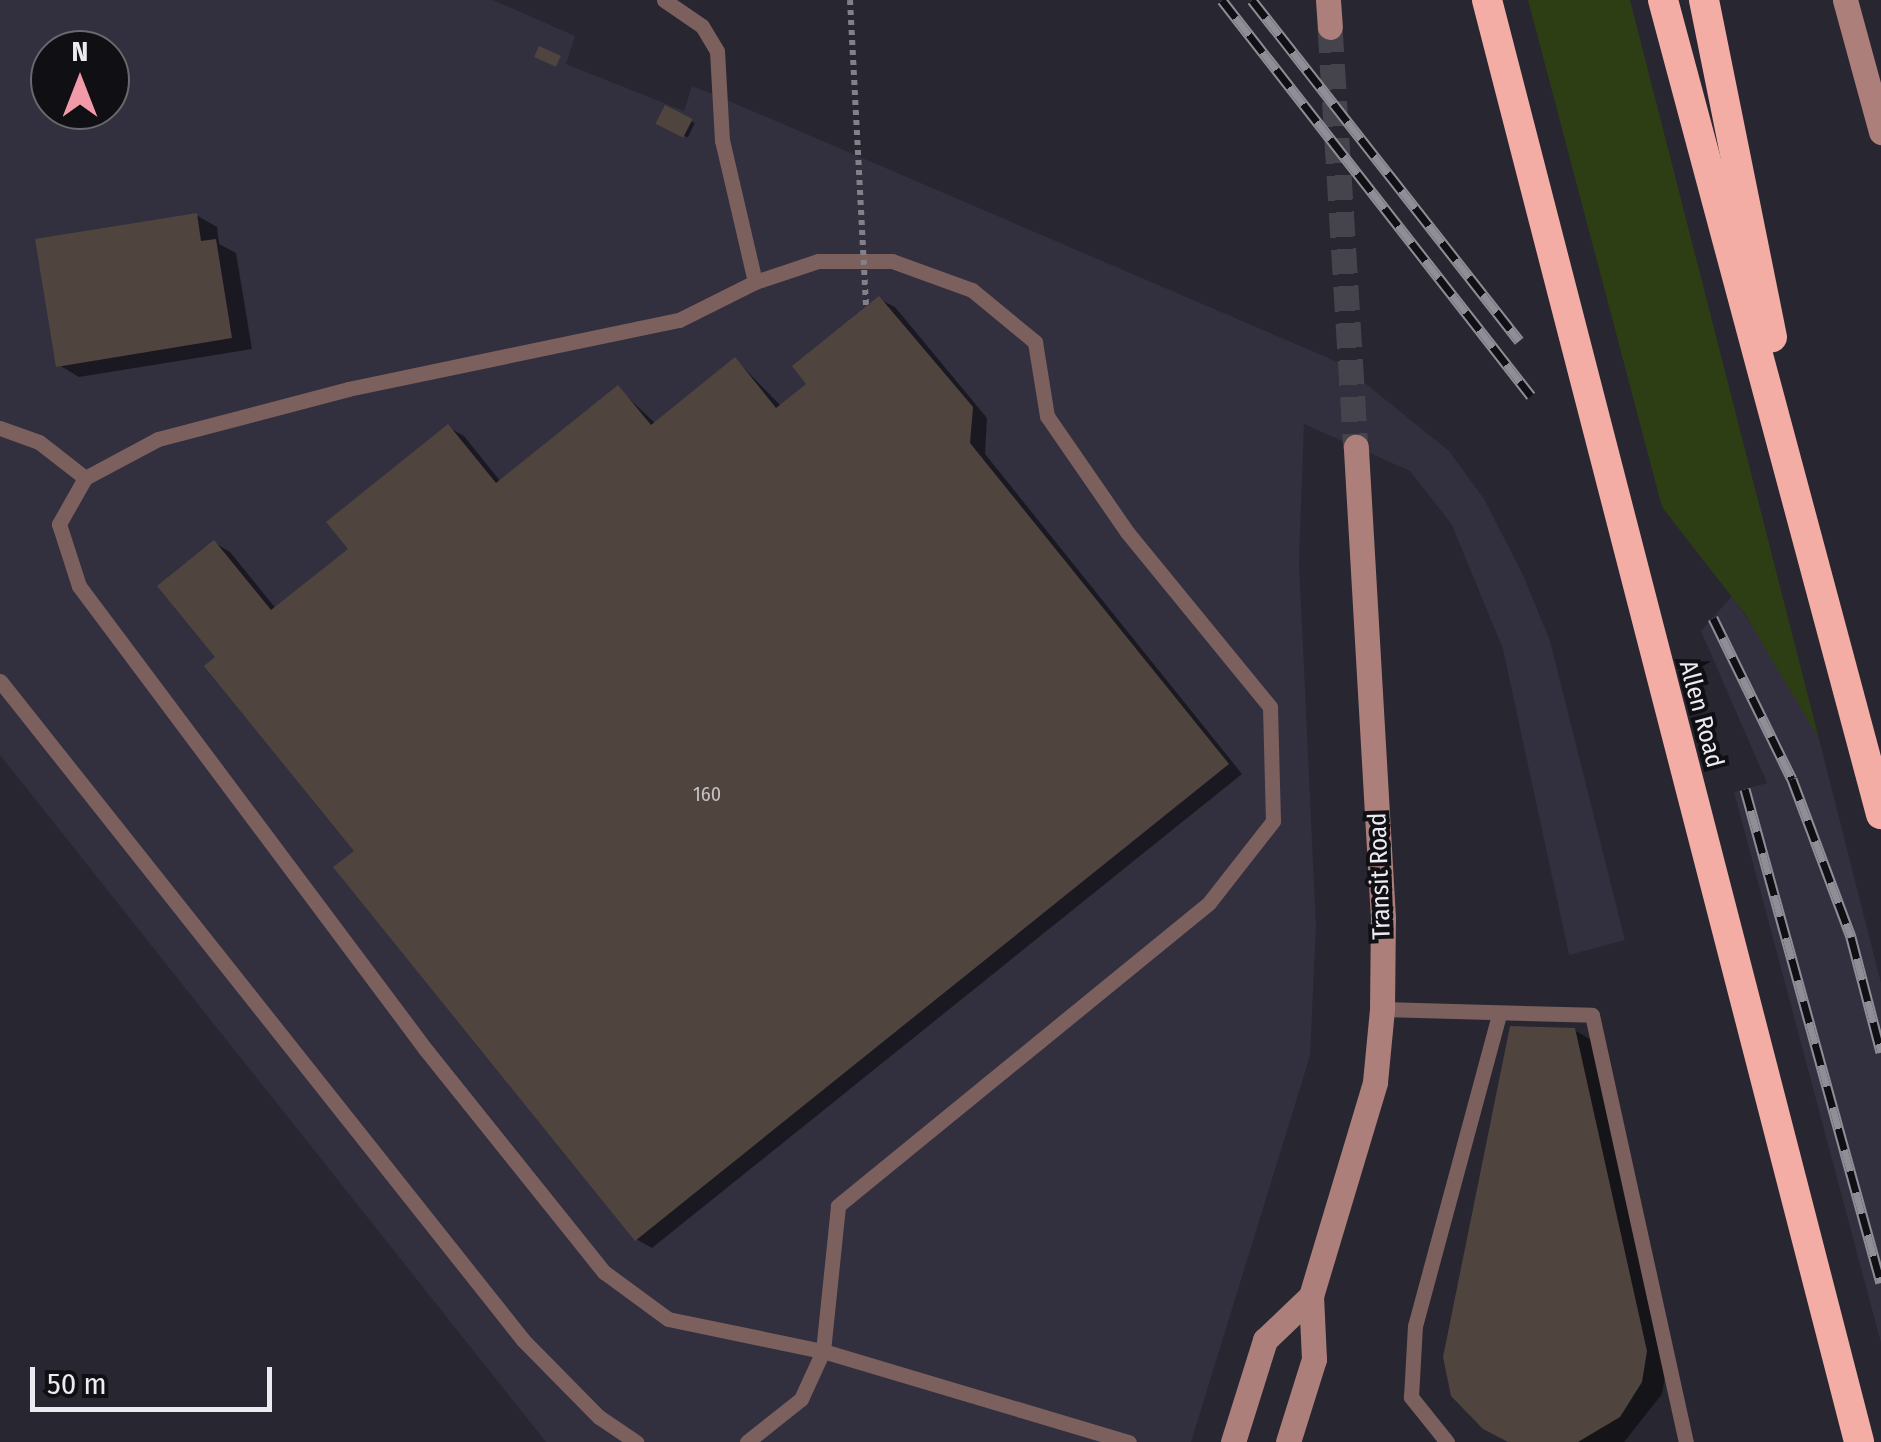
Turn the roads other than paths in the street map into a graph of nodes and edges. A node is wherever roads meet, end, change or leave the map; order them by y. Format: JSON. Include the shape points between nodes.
{"nodes":[{"id":1,"x":664,"y":0,"type":"edge"},
{"id":2,"x":1328,"y":0,"type":"edge"},
{"id":3,"x":1486,"y":0,"type":"edge"},
{"id":4,"x":1663,"y":0,"type":"edge"},
{"id":5,"x":1704,"y":0,"type":"edge"},
{"id":6,"x":1845,"y":0,"type":"edge"},
{"id":7,"x":1330,"y":27,"type":"tunnel mouth"},
{"id":8,"x":1881,"y":132,"type":"edge"},
{"id":9,"x":754,"y":282,"type":"junction"},
{"id":10,"x":0,"y":428,"type":"edge"},
{"id":11,"x":1356,"y":446,"type":"tunnel mouth"},
{"id":12,"x":86,"y":478,"type":"junction"},
{"id":13,"x":1797,"y":498,"type":"junction"},
{"id":14,"x":0,"y":681,"type":"edge"},
{"id":15,"x":1881,"y":814,"type":"edge"},
{"id":16,"x":1382,"y":1009,"type":"junction"},
{"id":17,"x":1499,"y":1014,"type":"junction"},
{"id":18,"x":1310,"y":1296,"type":"junction"},
{"id":19,"x":823,"y":1351,"type":"junction"},
{"id":20,"x":636,"y":1442,"type":"edge"},
{"id":21,"x":747,"y":1442,"type":"edge"},
{"id":22,"x":1129,"y":1442,"type":"edge"},
{"id":23,"x":1233,"y":1442,"type":"edge"},
{"id":24,"x":1288,"y":1442,"type":"edge"},
{"id":25,"x":1447,"y":1442,"type":"edge"},
{"id":26,"x":1686,"y":1442,"type":"edge"},
{"id":27,"x":1860,"y":1442,"type":"edge"}],
"edges":[{"from":1,"to":9,"type":"lane","via":[[702,26],[717,51],[722,140]]},
{"from":2,"to":7,"type":"street"},
{"from":3,"to":27,"type":"highway","name":"Allen Road"},
{"from":4,"to":13,"type":"highway"},
{"from":5,"to":13,"type":"highway","via":[[1765,293]]},
{"from":6,"to":8,"type":"street"},
{"from":9,"to":12,"type":"lane","via":[[679,320],[348,389],[158,439]]},
{"from":9,"to":19,"type":"lane","via":[[818,261],[892,261],[972,290],[1035,342],[1047,416],[1127,532],[1270,707],[1273,751],[1273,821],[1209,903],[838,1206]]},
{"from":10,"to":12,"type":"lane","via":[[39,442]]},
{"from":11,"to":16,"type":"street","name":"Transit Road","via":[[1383,918]]},
{"from":12,"to":19,"type":"lane","via":[[60,524],[79,586],[426,1050],[604,1272],[668,1319]]},
{"from":13,"to":15,"type":"highway"},
{"from":14,"to":20,"type":"lane","via":[[524,1340],[599,1417]]},
{"from":16,"to":17,"type":"lane"},
{"from":16,"to":18,"type":"street","name":"Transit Road","via":[[1375,1082]]},
{"from":17,"to":25,"type":"lane","via":[[1415,1326],[1411,1397]]},
{"from":17,"to":26,"type":"lane","via":[[1592,1014]]},
{"from":18,"to":23,"type":"street","name":"Transit Road","via":[[1265,1340]]},
{"from":18,"to":24,"type":"street","name":"Transit Road","via":[[1314,1359]]},
{"from":19,"to":21,"type":"lane","via":[[800,1399]]},
{"from":19,"to":22,"type":"lane"}]}
